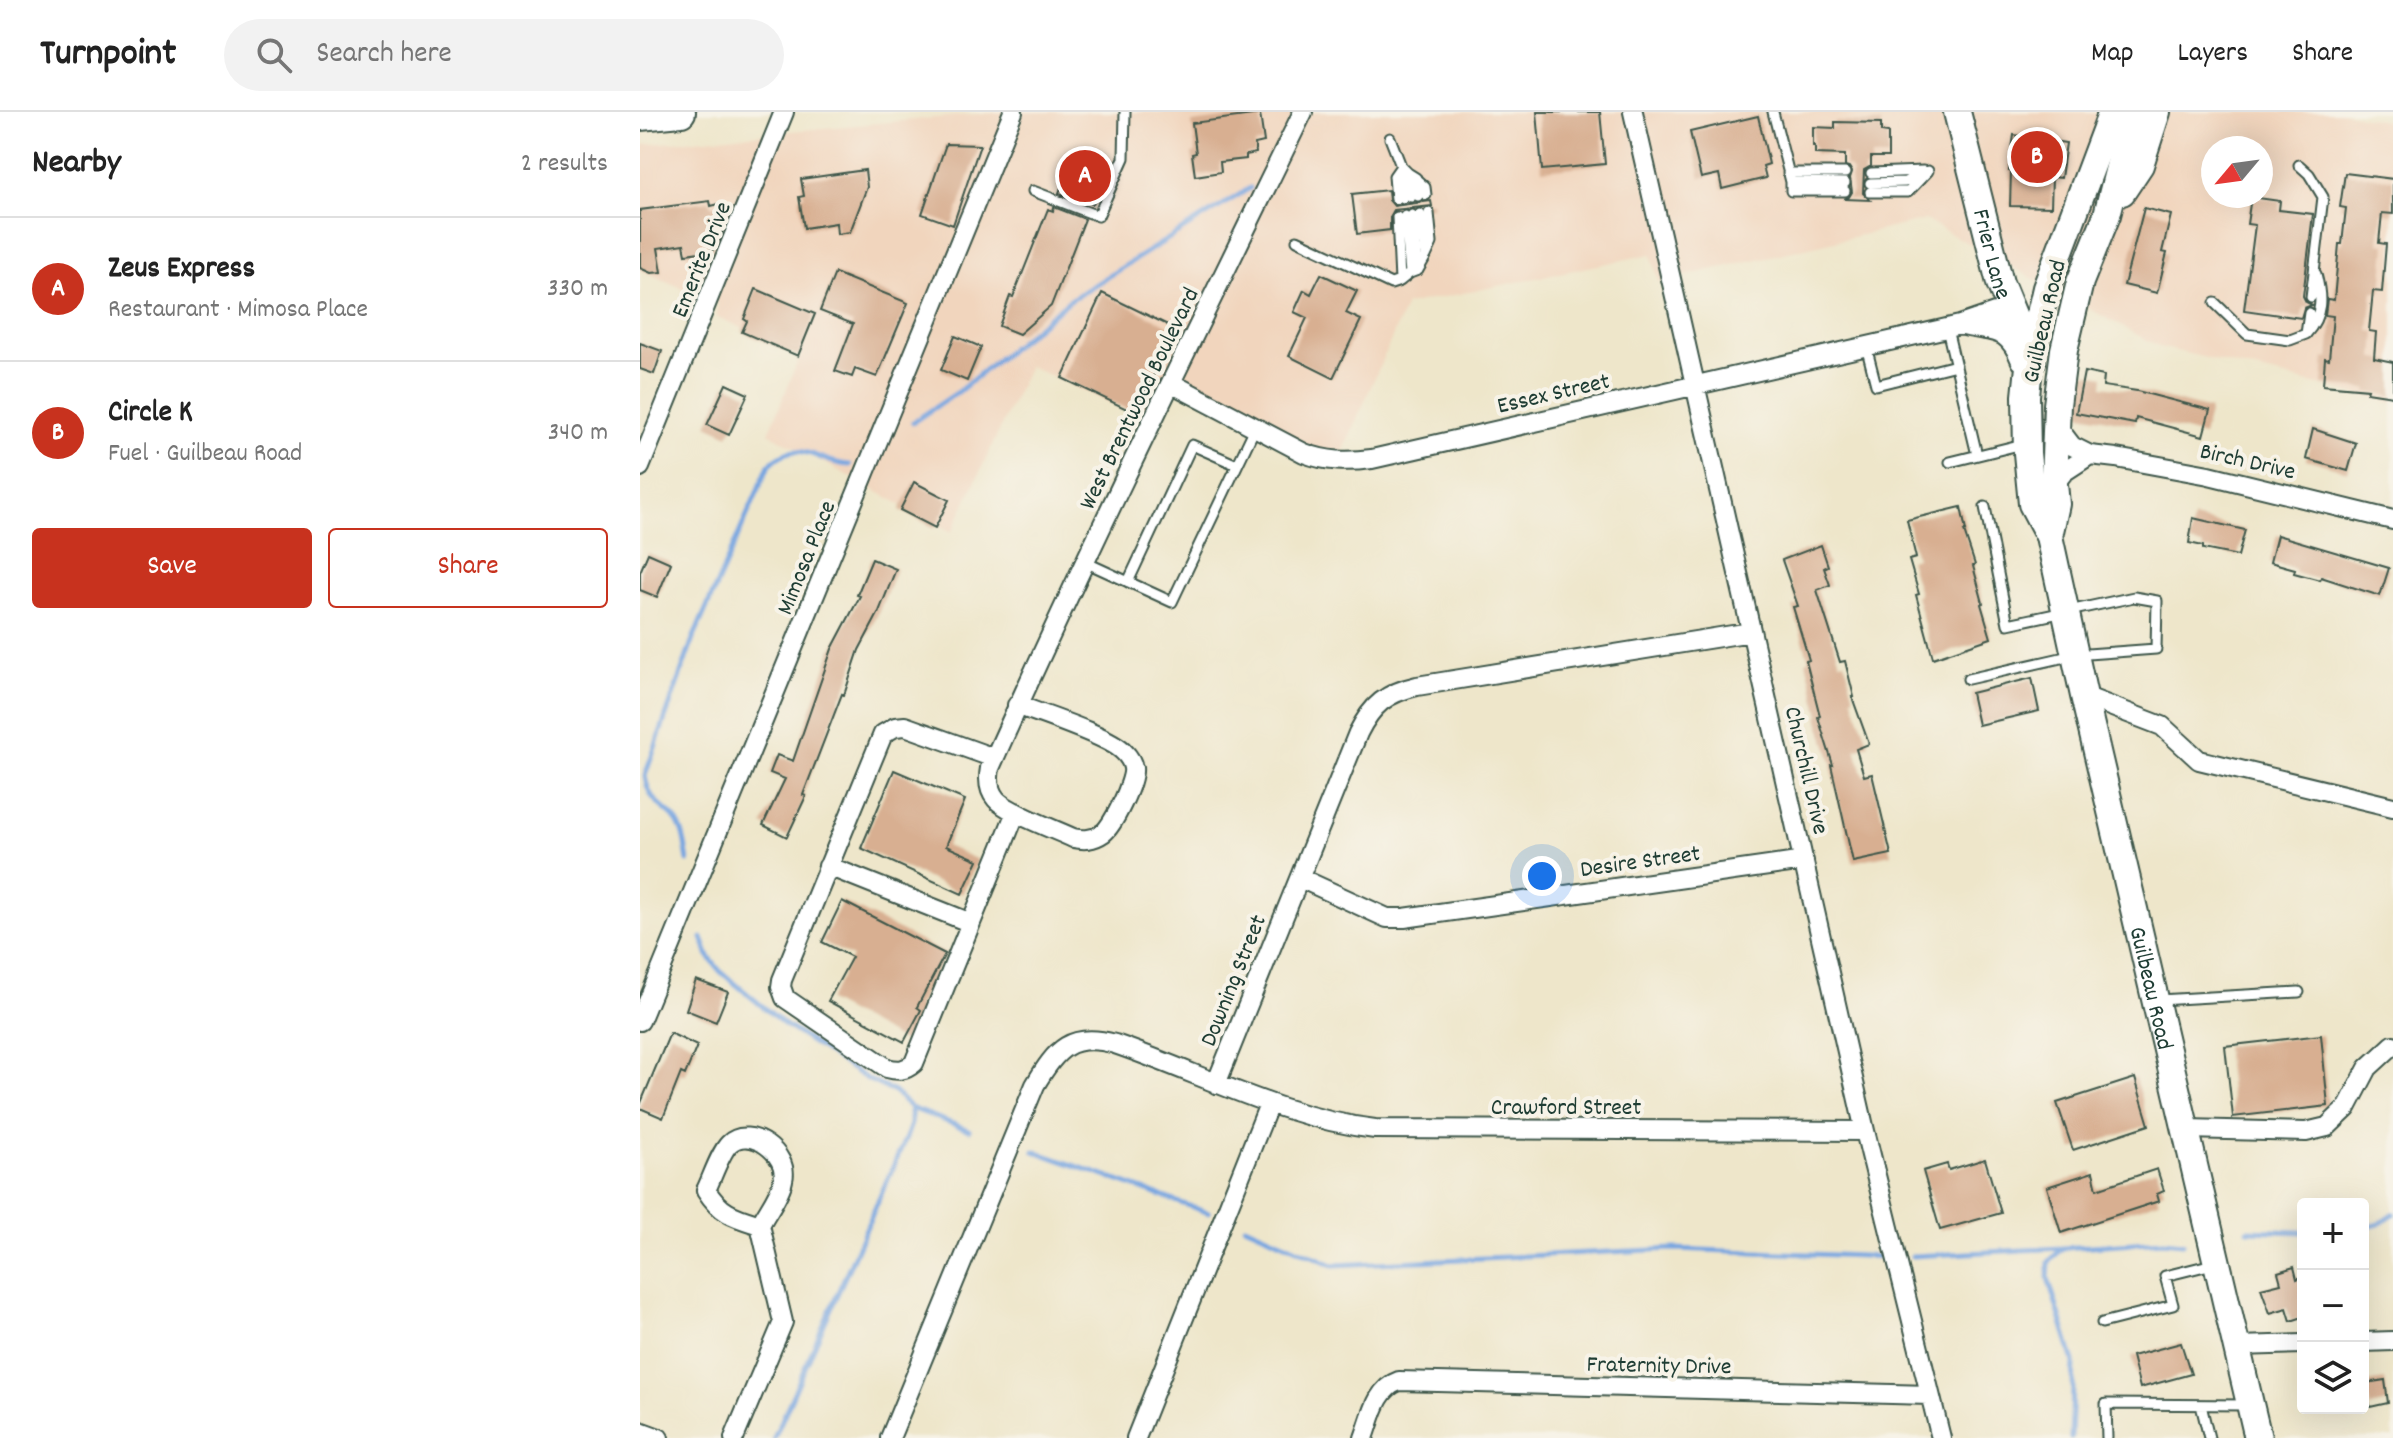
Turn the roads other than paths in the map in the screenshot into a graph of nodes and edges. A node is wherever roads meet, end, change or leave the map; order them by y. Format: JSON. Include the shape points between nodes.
{"nodes":[{"id":1,"x":681,"y":112,"type":"edge"},
{"id":2,"x":784,"y":112,"type":"edge"},
{"id":3,"x":1013,"y":112,"type":"edge"},
{"id":4,"x":1125,"y":112,"type":"edge"},
{"id":5,"x":1303,"y":112,"type":"edge"},
{"id":6,"x":1633,"y":112,"type":"edge"},
{"id":7,"x":1773,"y":112,"type":"edge"},
{"id":8,"x":1957,"y":112,"type":"edge"},
{"id":9,"x":2112,"y":112,"type":"edge"},
{"id":10,"x":2133,"y":112,"type":"edge"},
{"id":11,"x":2157,"y":112,"type":"edge"},
{"id":12,"x":640,"y":116,"type":"edge"},
{"id":13,"x":1390,"y":138,"type":"dead end"},
{"id":14,"x":2299,"y":165,"type":"dead end"},
{"id":15,"x":1408,"y":172,"type":"junction"},
{"id":16,"x":1790,"y":177,"type":"junction"},
{"id":17,"x":1906,"y":182,"type":"junction"},
{"id":18,"x":1033,"y":191,"type":"dead end"},
{"id":19,"x":1411,"y":197,"type":"junction"},
{"id":20,"x":1413,"y":215,"type":"junction"},
{"id":21,"x":2107,"y":215,"type":"junction"},
{"id":22,"x":1297,"y":240,"type":"dead end"},
{"id":23,"x":2315,"y":268,"type":"junction"},
{"id":24,"x":1414,"y":271,"type":"junction"},
{"id":25,"x":1400,"y":281,"type":"junction"},
{"id":26,"x":2311,"y":297,"type":"dead end"},
{"id":27,"x":2215,"y":303,"type":"dead end"},
{"id":28,"x":2309,"y":313,"type":"dead end"},
{"id":29,"x":2014,"y":320,"type":"junction"},
{"id":30,"x":1954,"y":327,"type":"junction"},
{"id":31,"x":2306,"y":334,"type":"junction"},
{"id":32,"x":1866,"y":346,"type":"junction"},
{"id":33,"x":1956,"y":365,"type":"junction"},
{"id":34,"x":2029,"y":369,"type":"junction"},
{"id":35,"x":1171,"y":383,"type":"junction"},
{"id":36,"x":1693,"y":384,"type":"junction"},
{"id":37,"x":2056,"y":425,"type":"junction"},
{"id":38,"x":1255,"y":428,"type":"junction"},
{"id":39,"x":2027,"y":443,"type":"junction"},
{"id":40,"x":1977,"y":455,"type":"junction"},
{"id":41,"x":2090,"y":455,"type":"junction"},
{"id":42,"x":1950,"y":462,"type":"dead end"},
{"id":43,"x":1237,"y":465,"type":"junction"},
{"id":44,"x":640,"y":467,"type":"edge"},
{"id":45,"x":2054,"y":484,"type":"junction"},
{"id":46,"x":1985,"y":507,"type":"dead end"},
{"id":47,"x":2393,"y":520,"type":"edge"},
{"id":48,"x":2049,"y":536,"type":"junction"},
{"id":49,"x":1085,"y":562,"type":"junction"},
{"id":50,"x":1128,"y":582,"type":"junction"},
{"id":51,"x":2066,"y":612,"type":"junction"},
{"id":52,"x":1751,"y":632,"type":"junction"},
{"id":53,"x":2074,"y":655,"type":"junction"},
{"id":54,"x":1968,"y":679,"type":"dead end"},
{"id":55,"x":2084,"y":696,"type":"junction"},
{"id":56,"x":1017,"y":705,"type":"junction"},
{"id":57,"x":994,"y":758,"type":"junction"},
{"id":58,"x":2393,"y":807,"type":"edge"},
{"id":59,"x":1016,"y":812,"type":"junction"},
{"id":60,"x":1804,"y":861,"type":"junction"},
{"id":61,"x":828,"y":866,"type":"junction"},
{"id":62,"x":1300,"y":878,"type":"junction"},
{"id":63,"x":971,"y":923,"type":"junction"},
{"id":64,"x":2299,"y":992,"type":"dead end"},
{"id":65,"x":2156,"y":1000,"type":"junction"},
{"id":66,"x":640,"y":1021,"type":"edge"},
{"id":67,"x":2393,"y":1045,"type":"edge"},
{"id":68,"x":1216,"y":1084,"type":"junction"},
{"id":69,"x":1269,"y":1104,"type":"junction"},
{"id":70,"x":2187,"y":1129,"type":"junction"},
{"id":71,"x":1865,"y":1131,"type":"junction"},
{"id":72,"x":760,"y":1225,"type":"junction"},
{"id":73,"x":2218,"y":1262,"type":"junction"},
{"id":74,"x":2102,"y":1323,"type":"dead end"},
{"id":75,"x":2393,"y":1341,"type":"edge"},
{"id":76,"x":2369,"y":1342,"type":"edge"},
{"id":77,"x":2297,"y":1344,"type":"edge"},
{"id":78,"x":2238,"y":1346,"type":"junction"},
{"id":79,"x":1930,"y":1395,"type":"junction"},
{"id":80,"x":2201,"y":1405,"type":"junction"},
{"id":81,"x":2251,"y":1405,"type":"junction"},
{"id":82,"x":640,"y":1431,"type":"edge"},
{"id":83,"x":659,"y":1438,"type":"edge"},
{"id":84,"x":734,"y":1438,"type":"edge"},
{"id":85,"x":890,"y":1438,"type":"edge"},
{"id":86,"x":1136,"y":1438,"type":"edge"},
{"id":87,"x":1364,"y":1438,"type":"edge"},
{"id":88,"x":1941,"y":1438,"type":"edge"},
{"id":89,"x":2107,"y":1438,"type":"edge"},
{"id":90,"x":2209,"y":1438,"type":"edge"},
{"id":91,"x":2258,"y":1438,"type":"edge"}],
"edges":[{"from":1,"to":12,"type":"main road"},
{"from":2,"to":44,"type":"street","name":"Emerite Drive"},
{"from":3,"to":66,"type":"street","name":"Mimosa Place"},
{"from":4,"to":18,"type":"lane","via":[[1124,158],[1098,216]]},
{"from":5,"to":35,"type":"street","name":"West Brentwood Boulevard"},
{"from":6,"to":36,"type":"street","name":"Churchill Drive"},
{"from":7,"to":16,"type":"lane"},
{"from":8,"to":29,"type":"street","name":"Frier Lane"},
{"from":9,"to":34,"type":"street","name":"Guilbeau Road","via":[[2046,288]]},
{"from":10,"to":21,"type":"street","name":"Guilbeau Road"},
{"from":11,"to":21,"type":"street","via":[[2140,165]]},
{"from":13,"to":15,"type":"lane"},
{"from":14,"to":23,"type":"lane","via":[[2323,197]]},
{"from":15,"to":19,"type":"lane"},
{"from":15,"to":19,"type":"lane","via":[[1425,187]]},
{"from":15,"to":19,"type":"lane","via":[[1394,176]]},
{"from":16,"to":16,"type":"lane","via":[[1845,182],[1791,191]]},
{"from":17,"to":17,"type":"lane","via":[[1928,171]]},
{"from":17,"to":17,"type":"lane","via":[[1870,183]]},
{"from":20,"to":24,"type":"lane"},
{"from":20,"to":24,"type":"lane","via":[[1426,256]]},
{"from":20,"to":25,"type":"lane"},
{"from":21,"to":37,"type":"street","name":"Guilbeau Road","via":[[2071,313]]},
{"from":22,"to":25,"type":"lane","via":[[1391,284]]},
{"from":23,"to":26,"type":"lane"},
{"from":23,"to":31,"type":"lane","via":[[2321,292],[2317,321]]},
{"from":24,"to":25,"type":"lane"},
{"from":27,"to":31,"type":"lane","via":[[2247,334],[2290,340]]},
{"from":28,"to":31,"type":"lane"},
{"from":29,"to":30,"type":"street","name":"Essex Street","via":[[1995,313]]},
{"from":29,"to":34,"type":"street","name":"Frier Lane"},
{"from":30,"to":32,"type":"street","name":"Essex Street"},
{"from":30,"to":33,"type":"lane"},
{"from":30,"to":34,"type":"street","name":"Essex Street","via":[[2004,335]]},
{"from":32,"to":33,"type":"lane","via":[[1876,385]]},
{"from":32,"to":36,"type":"street","name":"Essex Street"},
{"from":33,"to":40,"type":"lane"},
{"from":34,"to":39,"type":"street","name":"Guilbeau Road"},
{"from":34,"to":45,"type":"street","name":"Frier Lane","via":[[2044,390],[2042,447]]},
{"from":35,"to":38,"type":"street","name":"Essex Street"},
{"from":35,"to":49,"type":"street","name":"West Brentwood Boulevard"},
{"from":36,"to":38,"type":"street","name":"Essex Street","via":[[1344,462],[1312,456]]},
{"from":36,"to":52,"type":"street","name":"Churchill Drive"},
{"from":37,"to":41,"type":"street","via":[[2072,446]]},
{"from":37,"to":45,"type":"street","name":"Guilbeau Road"},
{"from":38,"to":43,"type":"lane"},
{"from":39,"to":40,"type":"lane"},
{"from":39,"to":48,"type":"street","name":"Guilbeau Road","via":[[2032,504]]},
{"from":40,"to":42,"type":"lane"},
{"from":41,"to":45,"type":"street"},
{"from":41,"to":47,"type":"street","name":"Birch Drive","via":[[2209,475]]},
{"from":43,"to":50,"type":"lane","via":[[1172,602]]},
{"from":43,"to":50,"type":"lane","via":[[1192,445]]},
{"from":45,"to":48,"type":"street","name":"Guilbeau Road"},
{"from":46,"to":51,"type":"lane","via":[[2008,624]]},
{"from":48,"to":51,"type":"street","name":"Guilbeau Road"},
{"from":49,"to":50,"type":"lane"},
{"from":49,"to":56,"type":"street","name":"West Brentwood Boulevard"},
{"from":51,"to":53,"type":"street","name":"Guilbeau Road"},
{"from":51,"to":53,"type":"lane","via":[[2134,597],[2157,601],[2156,649]]},
{"from":52,"to":60,"type":"street","name":"Churchill Drive"},
{"from":52,"to":62,"type":"street","name":"Downing Street","via":[[1391,694],[1363,724]]},
{"from":53,"to":54,"type":"lane"},
{"from":53,"to":55,"type":"street","name":"Guilbeau Road"},
{"from":55,"to":58,"type":"street","via":[[2162,726],[2199,760]]},
{"from":55,"to":65,"type":"street","name":"Guilbeau Road"},
{"from":56,"to":57,"type":"street","name":"West Brentwood Boulevard"},
{"from":56,"to":59,"type":"street","name":"West Brentwood Boulevard","via":[[1114,743],[1133,768],[1112,825],[1094,838],[1073,838]]},
{"from":57,"to":59,"type":"street","name":"West Brentwood Boulevard","via":[[990,790]]},
{"from":57,"to":61,"type":"street","via":[[905,726],[890,728],[878,740]]},
{"from":59,"to":63,"type":"street"},
{"from":60,"to":62,"type":"street","name":"Desire Street","via":[[1404,918],[1387,918]]},
{"from":60,"to":71,"type":"street","name":"Churchill Drive"},
{"from":61,"to":63,"type":"street"},
{"from":61,"to":63,"type":"street","via":[[782,980],[783,993],[887,1068],[897,1071],[914,1063]]},
{"from":62,"to":68,"type":"street","name":"Downing Street"},
{"from":64,"to":65,"type":"lane"},
{"from":65,"to":70,"type":"street","name":"Guilbeau Road"},
{"from":67,"to":70,"type":"street","via":[[2368,1068],[2347,1108],[2327,1127],[2306,1132]]},
{"from":68,"to":69,"type":"street","name":"Crawford Street"},
{"from":68,"to":85,"type":"street","name":"Downing Street","via":[[1097,1039],[1078,1041],[1054,1057],[1035,1085]]},
{"from":69,"to":71,"type":"street","name":"Crawford Street","via":[[1375,1129]]},
{"from":69,"to":86,"type":"street"},
{"from":70,"to":73,"type":"street","name":"Guilbeau Road"},
{"from":71,"to":79,"type":"street","name":"Churchill Drive"},
{"from":72,"to":72,"type":"street","via":[[784,1179],[783,1164],[762,1144],[738,1138],[727,1145],[706,1190],[728,1215]]},
{"from":72,"to":84,"type":"street","via":[[783,1322]]},
{"from":73,"to":74,"type":"lane","via":[[2165,1276],[2173,1305]]},
{"from":73,"to":78,"type":"street","name":"Guilbeau Road"},
{"from":75,"to":76,"type":"street"},
{"from":77,"to":78,"type":"street"},
{"from":78,"to":81,"type":"street","name":"Guilbeau Road"},
{"from":79,"to":87,"type":"street","name":"Fraternity Drive","via":[[1399,1381],[1380,1395]]},
{"from":79,"to":88,"type":"street","name":"Churchill Drive"},
{"from":80,"to":81,"type":"lane"},
{"from":80,"to":89,"type":"lane","via":[[2106,1404]]},
{"from":80,"to":90,"type":"lane"},
{"from":81,"to":91,"type":"street","name":"Guilbeau Road"},
{"from":82,"to":83,"type":"street"}]}
